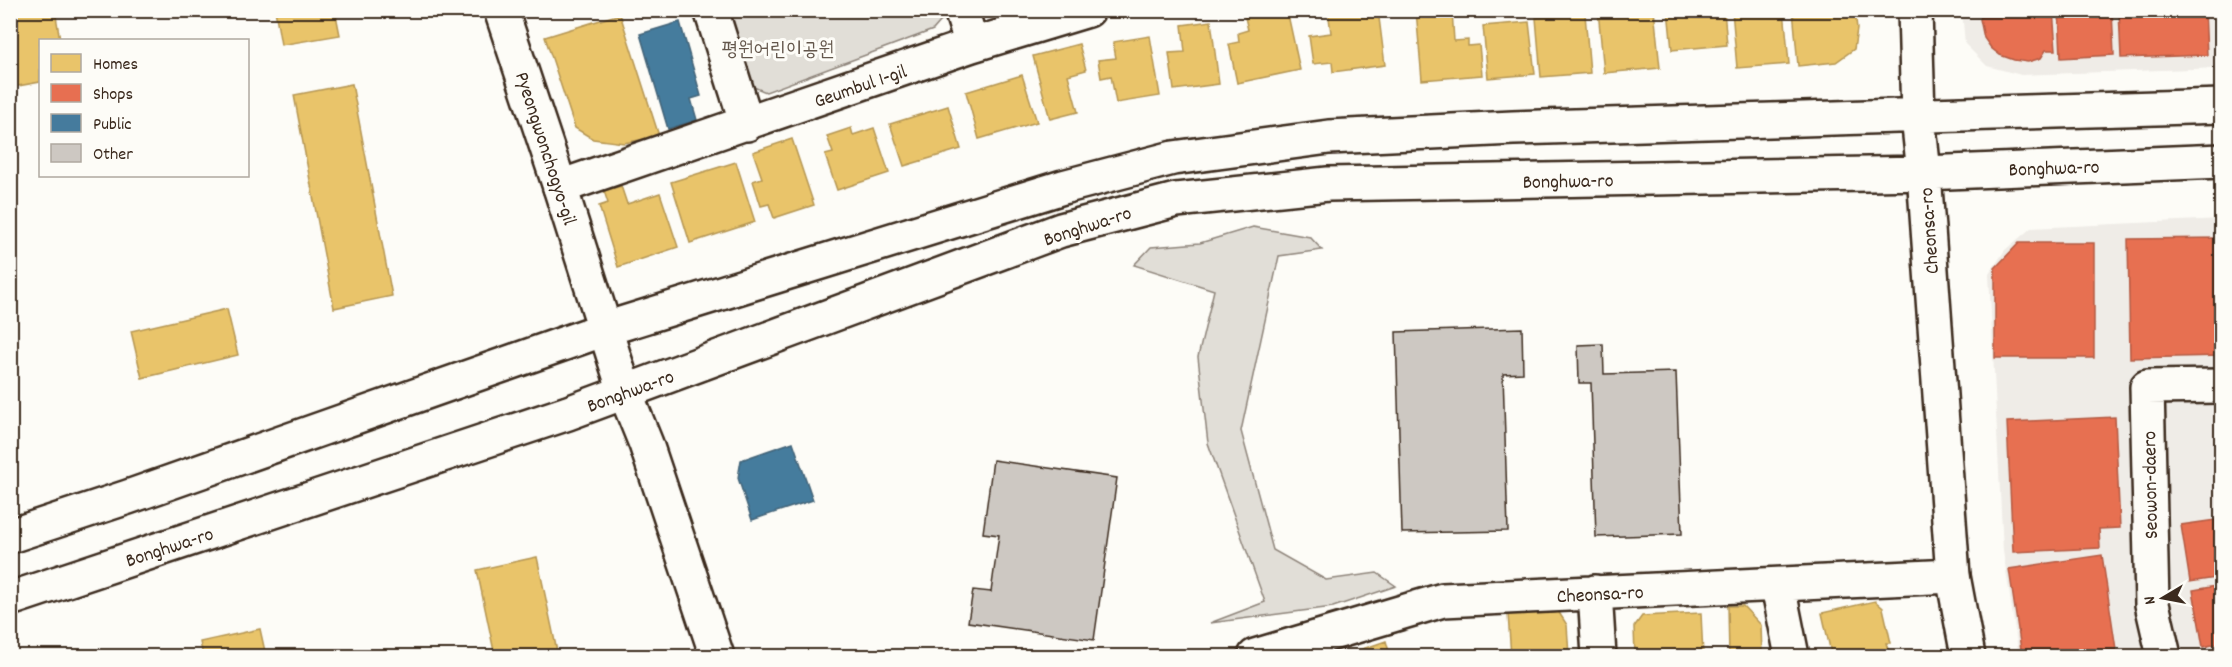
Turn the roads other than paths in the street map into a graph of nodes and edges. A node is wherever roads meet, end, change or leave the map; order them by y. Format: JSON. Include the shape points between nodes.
{"nodes":[{"id":1,"x":501,"y":10,"type":"edge"},
{"id":2,"x":711,"y":10,"type":"edge"},
{"id":3,"x":961,"y":10,"type":"edge"},
{"id":4,"x":1088,"y":10,"type":"edge"},
{"id":5,"x":1915,"y":10,"type":"edge"},
{"id":6,"x":972,"y":45,"type":"junction"},
{"id":7,"x":2222,"y":106,"type":"edge"},
{"id":8,"x":1918,"y":117,"type":"junction"},
{"id":9,"x":747,"y":124,"type":"junction"},
{"id":10,"x":2222,"y":161,"type":"edge"},
{"id":11,"x":1924,"y":173,"type":"junction"},
{"id":12,"x":560,"y":187,"type":"junction"},
{"id":13,"x":605,"y":329,"type":"junction"},
{"id":14,"x":2222,"y":386,"type":"edge"},
{"id":15,"x":625,"y":392,"type":"junction"},
{"id":16,"x":10,"y":536,"type":"edge"},
{"id":17,"x":1953,"y":576,"type":"junction"},
{"id":18,"x":1778,"y":586,"type":"junction"},
{"id":19,"x":1594,"y":592,"type":"junction"},
{"id":20,"x":10,"y":599,"type":"edge"},
{"id":21,"x":1301,"y":649,"type":"edge"},
{"id":22,"x":717,"y":657,"type":"edge"},
{"id":23,"x":1255,"y":657,"type":"edge"},
{"id":24,"x":1599,"y":657,"type":"edge"},
{"id":25,"x":1792,"y":657,"type":"edge"},
{"id":26,"x":1968,"y":657,"type":"edge"},
{"id":27,"x":2164,"y":657,"type":"edge"}],
"edges":[{"from":1,"to":12,"type":"street","name":"Pyeongwonchogyo-gil"},
{"from":2,"to":9,"type":"street"},
{"from":3,"to":6,"type":"street"},
{"from":4,"to":6,"type":"street","name":"Geumbul 1-gil"},
{"from":5,"to":8,"type":"street"},
{"from":6,"to":9,"type":"street","name":"Geumbul 1-gil"},
{"from":7,"to":8,"type":"street","name":"Bonghwa-ro"},
{"from":8,"to":11,"type":"street","name":"Cheonsa-ro"},
{"from":8,"to":13,"type":"street","name":"Bonghwa-ro","via":[[1329,137],[1173,158],[1064,187]]},
{"from":9,"to":12,"type":"street","name":"Geumbul 1-gil"},
{"from":10,"to":11,"type":"street","name":"Bonghwa-ro"},
{"from":11,"to":15,"type":"street","name":"Bonghwa-ro","via":[[1328,184],[1176,200],[1061,231]]},
{"from":11,"to":17,"type":"street","name":"Cheonsa-ro"},
{"from":12,"to":13,"type":"street","name":"Pyeongwonchogyo-gil"},
{"from":13,"to":15,"type":"street","name":"Pyeongwonchogyo-gil"},
{"from":13,"to":16,"type":"street","name":"Bonghwa-ro"},
{"from":14,"to":27,"type":"street","name":"Seowon-daero","via":[[2147,387],[2152,604]]},
{"from":15,"to":20,"type":"street","name":"Bonghwa-ro"},
{"from":15,"to":22,"type":"street","name":"Pyeongwonchogyo-gil"},
{"from":17,"to":18,"type":"street","name":"Cheonsa-ro"},
{"from":17,"to":26,"type":"street","name":"Cheonsa-ro"},
{"from":18,"to":19,"type":"street","name":"Cheonsa-ro"},
{"from":18,"to":25,"type":"street"},
{"from":19,"to":21,"type":"street","name":"Cheonsa-ro","via":[[1443,600]]},
{"from":19,"to":24,"type":"street"},
{"from":21,"to":23,"type":"street","name":"Cheonsa-ro"}]}
